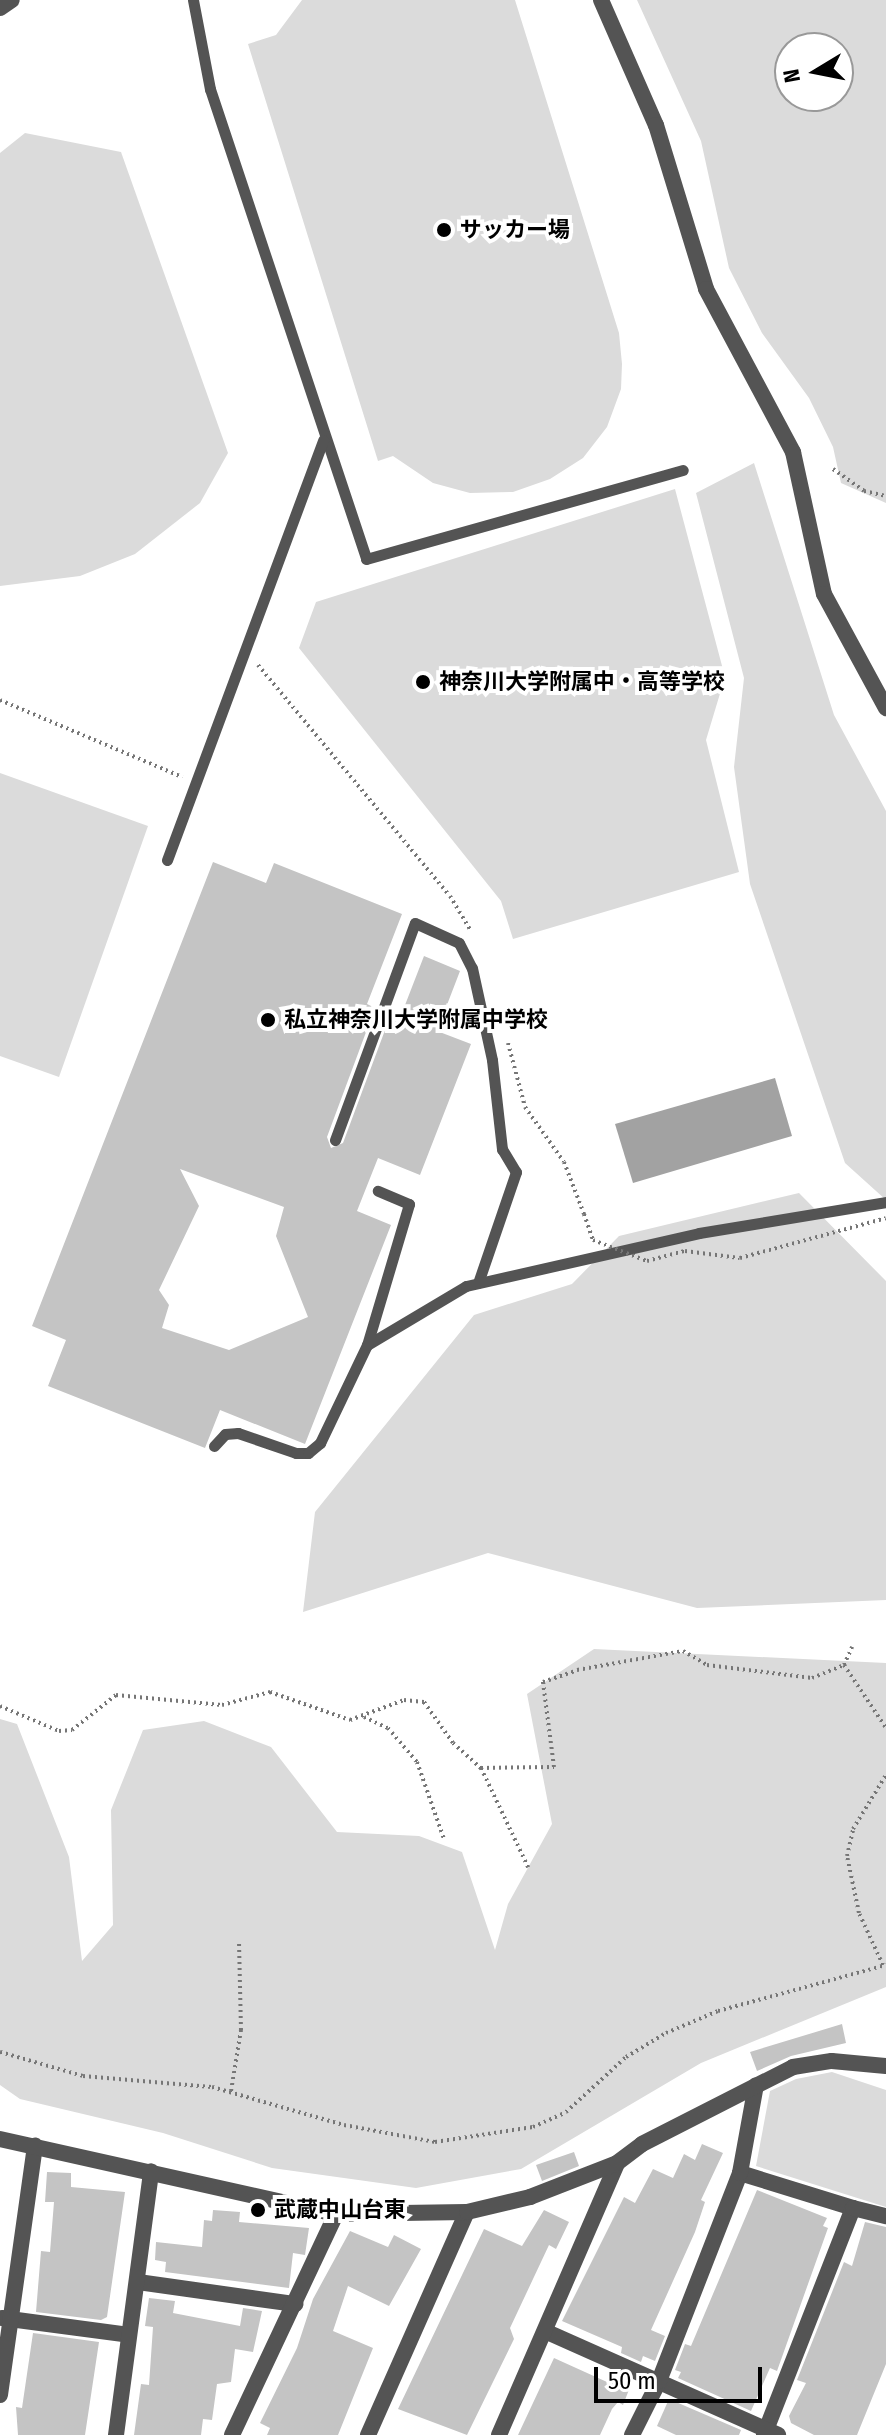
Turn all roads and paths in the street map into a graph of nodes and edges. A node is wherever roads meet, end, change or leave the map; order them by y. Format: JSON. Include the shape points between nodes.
{"nodes":[{"id":1,"x":12,"y":0,"type":"edge"},
{"id":2,"x":193,"y":0,"type":"edge"},
{"id":3,"x":601,"y":0,"type":"edge"},
{"id":4,"x":0,"y":8,"type":"edge"},
{"id":5,"x":323,"y":440,"type":"junction"},
{"id":6,"x":833,"y":469,"type":"dead end"},
{"id":7,"x":683,"y":470,"type":"dead end"},
{"id":8,"x":886,"y":496,"type":"edge"},
{"id":9,"x":0,"y":700,"type":"edge"},
{"id":10,"x":886,"y":708,"type":"edge"},
{"id":11,"x":196,"y":783,"type":"junction"},
{"id":12,"x":167,"y":860,"type":"dead end"},
{"id":13,"x":335,"y":1140,"type":"dead end"},
{"id":14,"x":378,"y":1191,"type":"dead end"},
{"id":15,"x":886,"y":1202,"type":"edge"},
{"id":16,"x":584,"y":1214,"type":"dead end"},
{"id":17,"x":886,"y":1218,"type":"edge"},
{"id":18,"x":478,"y":1283,"type":"junction"},
{"id":19,"x":367,"y":1345,"type":"junction"},
{"id":20,"x":214,"y":1446,"type":"dead end"},
{"id":21,"x":852,"y":1647,"type":"dead end"},
{"id":22,"x":844,"y":1665,"type":"junction"},
{"id":23,"x":0,"y":1706,"type":"edge"},
{"id":24,"x":364,"y":1717,"type":"junction"},
{"id":25,"x":886,"y":1728,"type":"edge"},
{"id":26,"x":481,"y":1768,"type":"junction"},
{"id":27,"x":886,"y":1775,"type":"edge"},
{"id":28,"x":444,"y":1839,"type":"dead end"},
{"id":29,"x":528,"y":1867,"type":"dead end"},
{"id":30,"x":239,"y":1942,"type":"dead end"},
{"id":31,"x":885,"y":1965,"type":"edge"},
{"id":32,"x":0,"y":2052,"type":"edge"},
{"id":33,"x":886,"y":2066,"type":"edge"},
{"id":34,"x":756,"y":2085,"type":"junction"},
{"id":35,"x":231,"y":2091,"type":"junction"},
{"id":36,"x":0,"y":2139,"type":"edge"},
{"id":37,"x":35,"y":2145,"type":"junction"},
{"id":38,"x":617,"y":2163,"type":"junction"},
{"id":39,"x":151,"y":2171,"type":"junction"},
{"id":40,"x":740,"y":2173,"type":"junction"},
{"id":41,"x":853,"y":2208,"type":"junction"},
{"id":42,"x":467,"y":2212,"type":"junction"},
{"id":43,"x":336,"y":2214,"type":"junction"},
{"id":44,"x":886,"y":2216,"type":"edge"},
{"id":45,"x":138,"y":2282,"type":"junction"},
{"id":46,"x":295,"y":2304,"type":"junction"},
{"id":47,"x":5,"y":2318,"type":"edge"},
{"id":48,"x":547,"y":2332,"type":"junction"},
{"id":49,"x":129,"y":2335,"type":"junction"},
{"id":50,"x":659,"y":2381,"type":"junction"},
{"id":51,"x":0,"y":2395,"type":"edge"},
{"id":52,"x":769,"y":2433,"type":"edge"},
{"id":53,"x":116,"y":2435,"type":"edge"},
{"id":54,"x":232,"y":2435,"type":"edge"},
{"id":55,"x":368,"y":2435,"type":"edge"},
{"id":56,"x":499,"y":2435,"type":"edge"},
{"id":57,"x":632,"y":2435,"type":"edge"}],
"edges":[{"from":1,"to":4,"type":"street"},
{"from":2,"to":5,"type":"lane","via":[[210,89]]},
{"from":3,"to":10,"type":"street","via":[[656,125],[706,289],[793,452],[824,594]]},
{"from":5,"to":7,"type":"lane","via":[[366,559]]},
{"from":5,"to":11,"type":"lane"},
{"from":6,"to":8,"type":"path","via":[[864,491]]},
{"from":9,"to":11,"type":"path"},
{"from":11,"to":12,"type":"lane"},
{"from":13,"to":18,"type":"lane","via":[[415,923],[459,943],[472,968],[492,1060],[502,1149],[516,1172]]},
{"from":14,"to":19,"type":"lane","via":[[409,1204]]},
{"from":15,"to":18,"type":"lane","via":[[699,1233]]},
{"from":16,"to":17,"type":"path","bridge":true,"via":[[593,1240],[647,1261],[685,1251],[740,1258]]},
{"from":18,"to":19,"type":"lane","via":[[434,1302]]},
{"from":19,"to":20,"type":"lane","via":[[320,1443],[308,1453],[238,1433],[225,1434]]},
{"from":21,"to":22,"type":"path"},
{"from":22,"to":25,"type":"path"},
{"from":22,"to":26,"type":"path","via":[[812,1678],[707,1665],[683,1651],[577,1670],[543,1682],[554,1767]]},
{"from":23,"to":24,"type":"path","via":[[59,1731],[72,1730],[116,1695],[222,1705],[270,1692],[350,1720]]},
{"from":24,"to":26,"type":"path","via":[[404,1700],[424,1702],[453,1743]]},
{"from":24,"to":28,"type":"path","via":[[388,1728],[417,1762]]},
{"from":26,"to":29,"type":"path"},
{"from":27,"to":31,"type":"path","via":[[853,1829],[847,1856],[859,1913]]},
{"from":30,"to":35,"type":"path","via":[[241,2030]]},
{"from":31,"to":35,"type":"path","via":[[705,2016],[626,2057],[566,2112],[490,2136],[435,2142],[393,2136]]},
{"from":32,"to":35,"type":"path","via":[[83,2076]]},
{"from":33,"to":34,"type":"street","via":[[819,2063],[793,2067]]},
{"from":34,"to":38,"type":"street","via":[[642,2144]]},
{"from":34,"to":40,"type":"street"},
{"from":36,"to":37,"type":"street"},
{"from":37,"to":39,"type":"street"},
{"from":37,"to":47,"type":"street"},
{"from":38,"to":42,"type":"street","via":[[530,2197]]},
{"from":38,"to":48,"type":"street"},
{"from":39,"to":43,"type":"street"},
{"from":39,"to":45,"type":"street"},
{"from":40,"to":41,"type":"street"},
{"from":40,"to":50,"type":"street"},
{"from":41,"to":44,"type":"street"},
{"from":41,"to":52,"type":"street"},
{"from":42,"to":43,"type":"street"},
{"from":42,"to":55,"type":"street"},
{"from":43,"to":46,"type":"street"},
{"from":45,"to":46,"type":"street"},
{"from":45,"to":49,"type":"street"},
{"from":46,"to":54,"type":"street"},
{"from":47,"to":49,"type":"street"},
{"from":47,"to":51,"type":"street"},
{"from":48,"to":50,"type":"street"},
{"from":48,"to":56,"type":"street"},
{"from":49,"to":53,"type":"street"},
{"from":50,"to":52,"type":"street"},
{"from":50,"to":57,"type":"street"}]}
